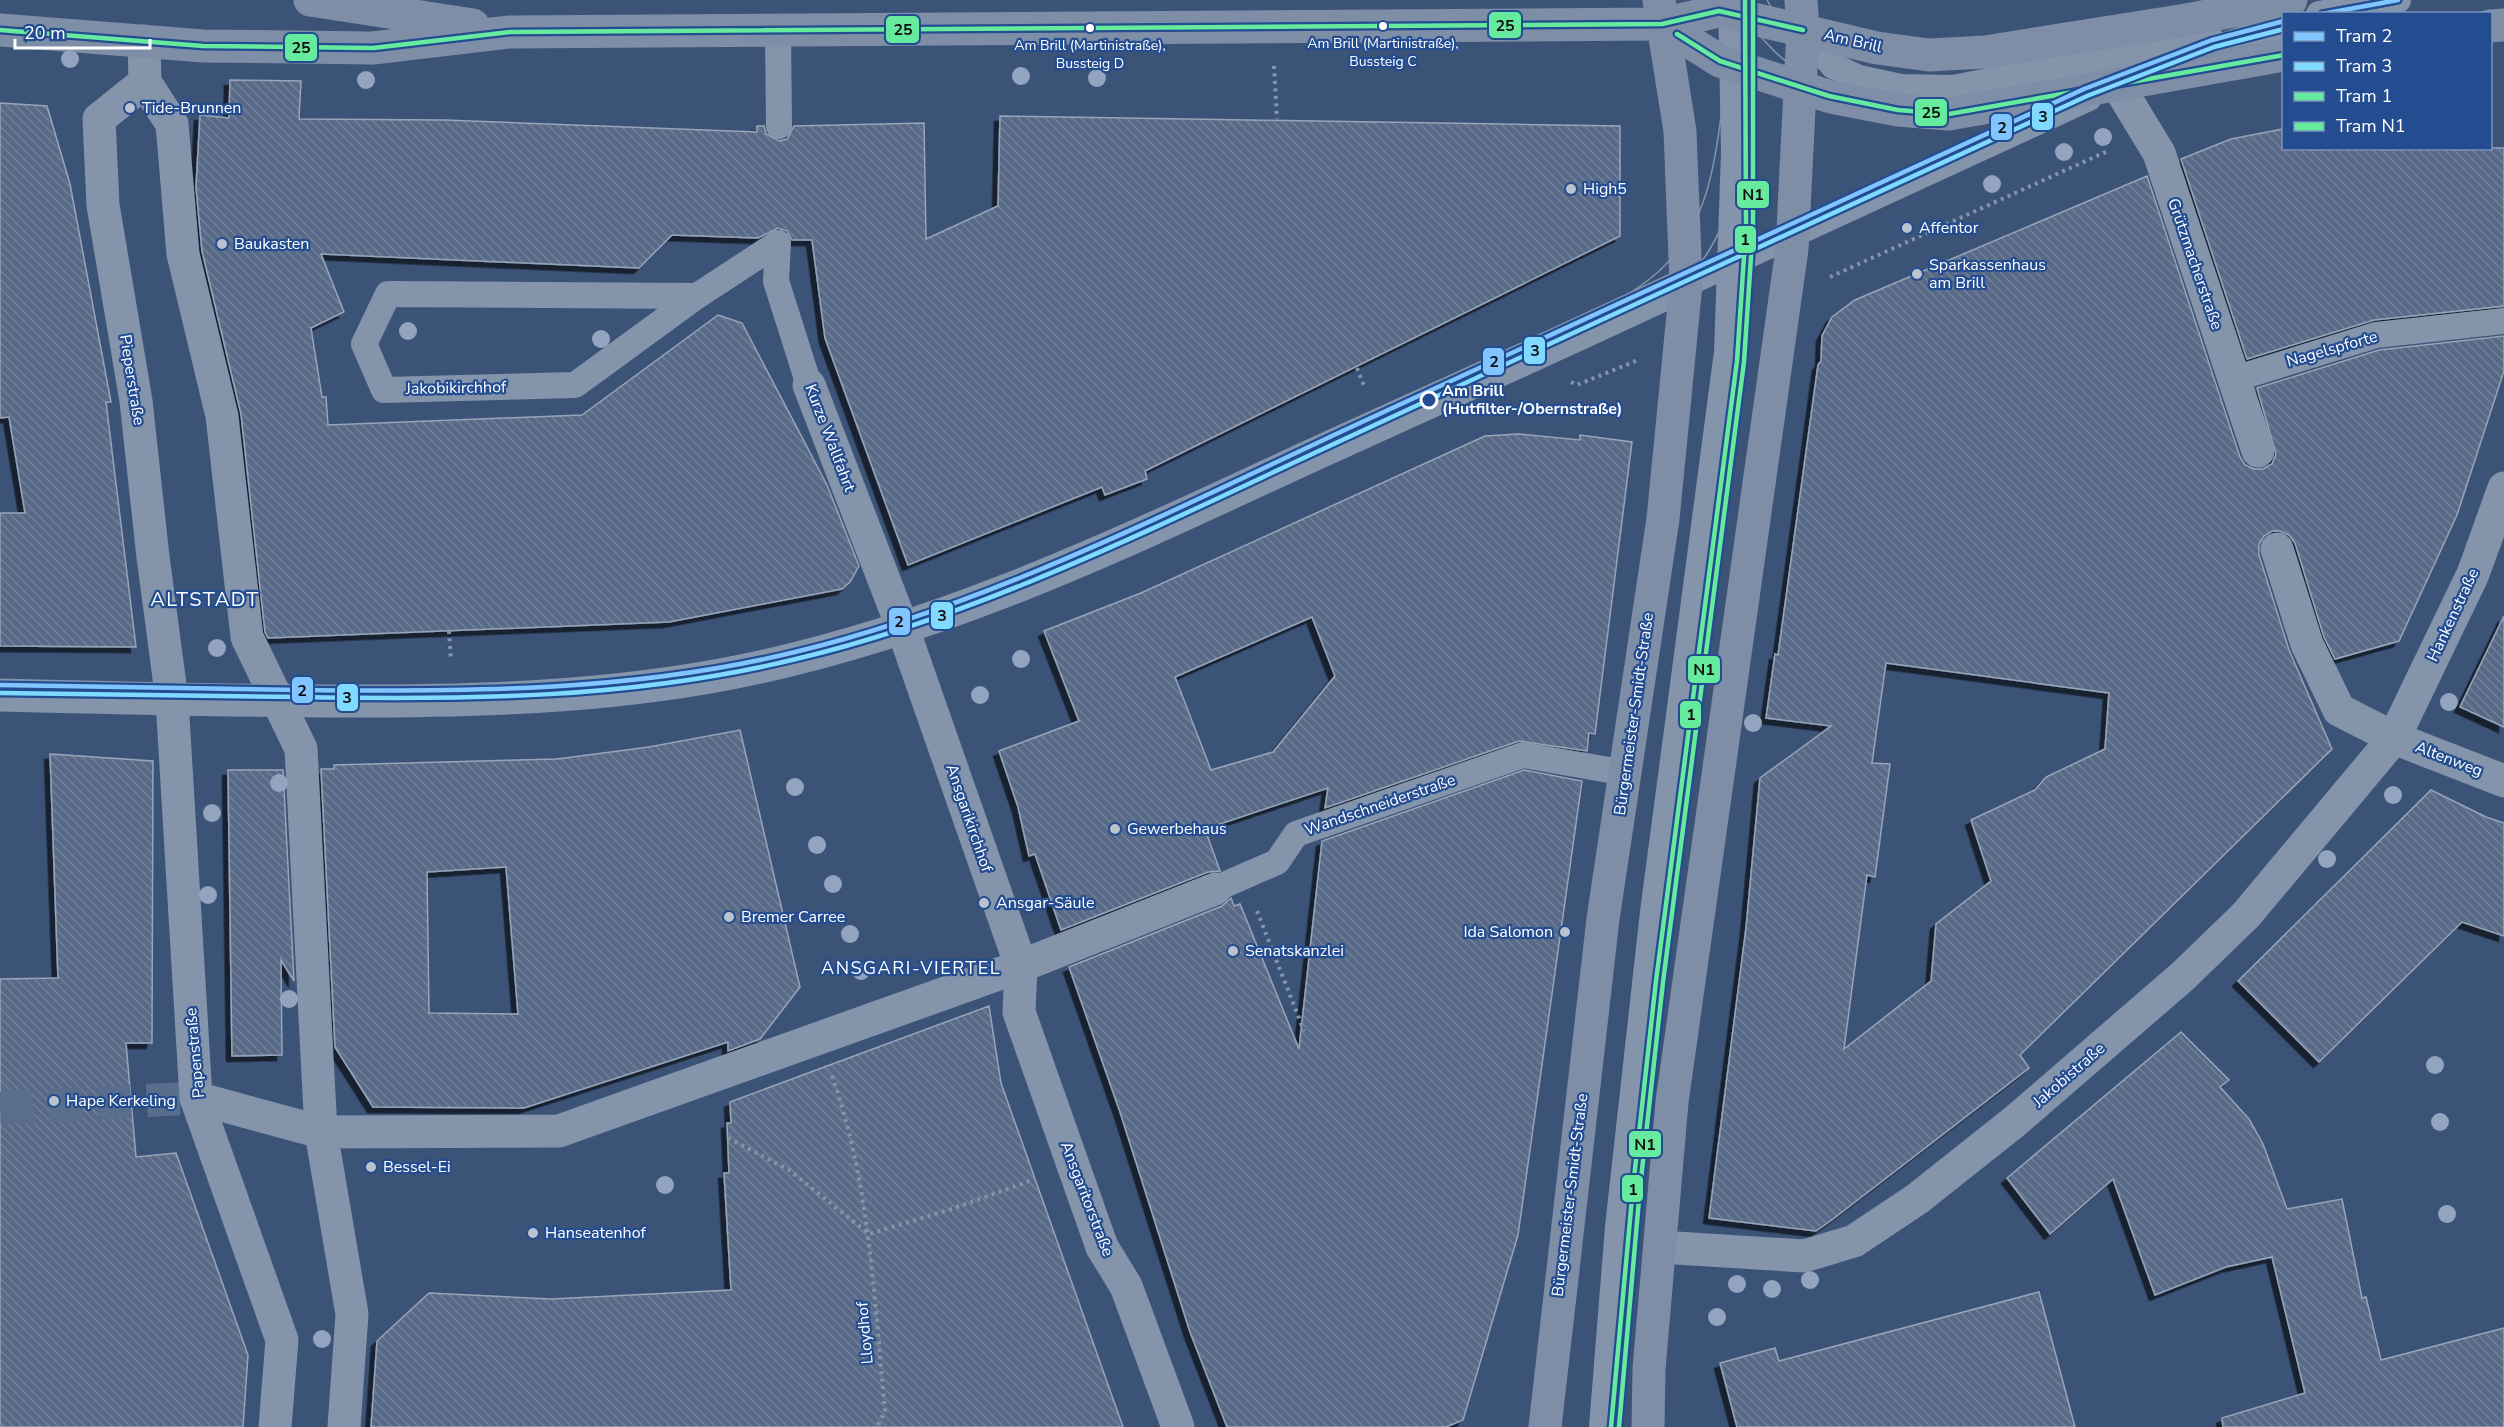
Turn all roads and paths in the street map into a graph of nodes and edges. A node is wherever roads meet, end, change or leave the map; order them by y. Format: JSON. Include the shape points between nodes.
{"nodes":[{"id":1,"x":310,"y":0,"type":"edge"},
{"id":2,"x":2291,"y":0,"type":"edge"},
{"id":3,"x":2398,"y":0,"type":"edge"},
{"id":4,"x":1731,"y":7,"type":"edge"},
{"id":5,"x":1661,"y":12,"type":"edge"},
{"id":6,"x":2330,"y":12,"type":"edge"},
{"id":7,"x":1802,"y":15,"type":"edge"},
{"id":8,"x":2282,"y":23,"type":"edge"},
{"id":9,"x":2282,"y":23,"type":"edge"},
{"id":10,"x":1271,"y":26,"type":"junction"},
{"id":11,"x":0,"y":30,"type":"edge"},
{"id":12,"x":510,"y":32,"type":"junction"},
{"id":13,"x":778,"y":32,"type":"junction"},
{"id":14,"x":144,"y":41,"type":"junction"},
{"id":15,"x":2282,"y":55,"type":"edge"},
{"id":16,"x":1732,"y":64,"type":"junction"},
{"id":17,"x":145,"y":82,"type":"junction"},
{"id":18,"x":2117,"y":84,"type":"junction"},
{"id":19,"x":1799,"y":87,"type":"junction"},
{"id":20,"x":1277,"y":119,"type":"dead end"},
{"id":21,"x":779,"y":126,"type":"dead end"},
{"id":22,"x":2146,"y":134,"type":"junction"},
{"id":23,"x":1793,"y":236,"type":"junction"},
{"id":24,"x":778,"y":243,"type":"joint"},
{"id":25,"x":1731,"y":263,"type":"junction"},
{"id":26,"x":1686,"y":284,"type":"junction"},
{"id":27,"x":1785,"y":295,"type":"junction"},
{"id":28,"x":697,"y":296,"type":"junction"},
{"id":29,"x":2504,"y":321,"type":"edge"},
{"id":30,"x":2234,"y":379,"type":"junction"},
{"id":31,"x":809,"y":385,"type":"joint"},
{"id":32,"x":2258,"y":451,"type":"dead end"},
{"id":33,"x":2504,"y":488,"type":"edge"},
{"id":34,"x":2277,"y":549,"type":"dead end"},
{"id":35,"x":903,"y":629,"type":"junction"},
{"id":36,"x":0,"y":695,"type":"edge"},
{"id":37,"x":172,"y":700,"type":"junction"},
{"id":38,"x":278,"y":701,"type":"junction"},
{"id":39,"x":2394,"y":738,"type":"junction"},
{"id":40,"x":1626,"y":773,"type":"junction"},
{"id":41,"x":2504,"y":781,"type":"edge"},
{"id":42,"x":1230,"y":883,"type":"junction"},
{"id":43,"x":1021,"y":966,"type":"junction"},
{"id":44,"x":1304,"y":1031,"type":"dead end"},
{"id":45,"x":829,"y":1066,"type":"dead end"},
{"id":46,"x":196,"y":1098,"type":"junction"},
{"id":47,"x":321,"y":1132,"type":"junction"},
{"id":48,"x":728,"y":1138,"type":"dead end"},
{"id":49,"x":1035,"y":1179,"type":"dead end"},
{"id":50,"x":868,"y":1234,"type":"junction"},
{"id":51,"x":1660,"y":1247,"type":"junction"},
{"id":52,"x":1541,"y":1424,"type":"edge"},
{"id":53,"x":275,"y":1427,"type":"edge"},
{"id":54,"x":344,"y":1427,"type":"edge"},
{"id":55,"x":877,"y":1427,"type":"edge"},
{"id":56,"x":1178,"y":1427,"type":"edge"},
{"id":57,"x":1602,"y":1427,"type":"edge"},
{"id":58,"x":1648,"y":1427,"type":"edge"}],
"edges":[{"from":1,"to":12,"type":"main road"},
{"from":2,"to":7,"type":"main road","name":"Am Brill","via":[[1985,52],[1929,55],[1877,48]]},
{"from":3,"to":6,"type":"lane"},
{"from":4,"to":5,"type":"main road","name":"Am Brill","via":[[1719,11]]},
{"from":4,"to":7,"type":"main road","name":"Am Brill"},
{"from":4,"to":16,"type":"lane"},
{"from":5,"to":10,"type":"main road","name":"Am Brill"},
{"from":5,"to":16,"type":"main road","via":[[1720,61]]},
{"from":5,"to":26,"type":"main road","name":"Bürgermeister-Smidt-Straße","via":[[1680,131]]},
{"from":7,"to":8,"type":"lane","via":[[1833,66],[1859,78],[1901,87],[1953,88]]},
{"from":7,"to":19,"type":"main road"},
{"from":9,"to":18,"type":"lane"},
{"from":10,"to":13,"type":"main road","name":"Am Brill"},
{"from":10,"to":20,"type":"path"},
{"from":11,"to":14,"type":"main road"},
{"from":12,"to":13,"type":"main road","name":"Am Brill"},
{"from":12,"to":14,"type":"main road","via":[[373,48],[203,46]]},
{"from":13,"to":21,"type":"lane"},
{"from":14,"to":17,"type":"street"},
{"from":15,"to":18,"type":"main road"},
{"from":16,"to":19,"type":"main road"},
{"from":16,"to":25,"type":"lane"},
{"from":17,"to":37,"type":"street","name":"Pieperstraße","via":[[99,119],[103,205],[136,401]]},
{"from":17,"to":38,"type":"street","via":[[172,124],[183,254],[222,416],[247,637]]},
{"from":18,"to":19,"type":"main road","via":[[1949,114],[1898,110]]},
{"from":18,"to":22,"type":"street","name":"Grützmacherstraße"},
{"from":18,"to":23,"type":"lane"},
{"from":19,"to":23,"type":"main road"},
{"from":22,"to":27,"type":"path"},
{"from":22,"to":30,"type":"street","name":"Grützmacherstraße","via":[[2159,153]]},
{"from":23,"to":25,"type":"lane"},
{"from":23,"to":27,"type":"main road"},
{"from":24,"to":28,"type":"lane","name":"Jakobikirchhof"},
{"from":24,"to":31,"type":"lane","name":"Kurze Wallfahrt","via":[[776,280]]},
{"from":25,"to":26,"type":"lane"},
{"from":25,"to":57,"type":"lane","via":[[1727,352],[1653,912],[1630,1118]]},
{"from":26,"to":35,"type":"street","via":[[1109,549],[1007,592]]},
{"from":26,"to":40,"type":"main road","name":"Bürgermeister-Smidt-Straße","via":[[1663,519]]},
{"from":27,"to":51,"type":"main road","via":[[1672,1102]]},
{"from":28,"to":28,"type":"lane","name":"Jakobikirchhof","via":[[388,294],[364,344],[384,390],[575,385]]},
{"from":29,"to":30,"type":"lane","name":"Nagelspforte","via":[[2376,334]]},
{"from":30,"to":32,"type":"street","name":"Grützmacherstraße"},
{"from":31,"to":35,"type":"street","name":"Kurze Wallfahrt"},
{"from":33,"to":39,"type":"street","name":"Hankenstraße","via":[[2473,574]]},
{"from":34,"to":39,"type":"street","via":[[2307,644],[2339,710]]},
{"from":35,"to":38,"type":"street","via":[[817,654],[726,674],[572,696],[462,701]]},
{"from":35,"to":43,"type":"street","name":"Ansgarikirchhof"},
{"from":36,"to":37,"type":"street"},
{"from":37,"to":38,"type":"street"},
{"from":37,"to":46,"type":"street","name":"Papenstraße"},
{"from":38,"to":47,"type":"street","via":[[301,749]]},
{"from":39,"to":41,"type":"street","name":"Altenweg"},
{"from":39,"to":51,"type":"street","name":"Jakobistraße","via":[[2246,915],[2183,976],[2014,1122],[1917,1199],[1854,1241],[1804,1256]]},
{"from":40,"to":42,"type":"lane","name":"Wandschneiderstraße","via":[[1523,755],[1296,834],[1277,862]]},
{"from":40,"to":52,"type":"main road","name":"Bürgermeister-Smidt-Straße","via":[[1599,955]]},
{"from":42,"to":43,"type":"street","name":"Wandschneiderstraße"},
{"from":42,"to":44,"type":"path"},
{"from":43,"to":47,"type":"street","via":[[559,1131]]},
{"from":43,"to":56,"type":"street","name":"Ansgaritorstraße","via":[[1019,1012],[1102,1247],[1126,1286]]},
{"from":45,"to":50,"type":"path","name":"Lloydhof","via":[[843,1108]]},
{"from":46,"to":47,"type":"street"},
{"from":46,"to":53,"type":"street","name":"Papenstraße","via":[[282,1340]]},
{"from":47,"to":54,"type":"street","via":[[352,1314]]},
{"from":48,"to":50,"type":"path","via":[[789,1170]]},
{"from":49,"to":50,"type":"path"},
{"from":50,"to":55,"type":"path","name":"Lloydhof","via":[[885,1412]]},
{"from":51,"to":58,"type":"main road"}]}
